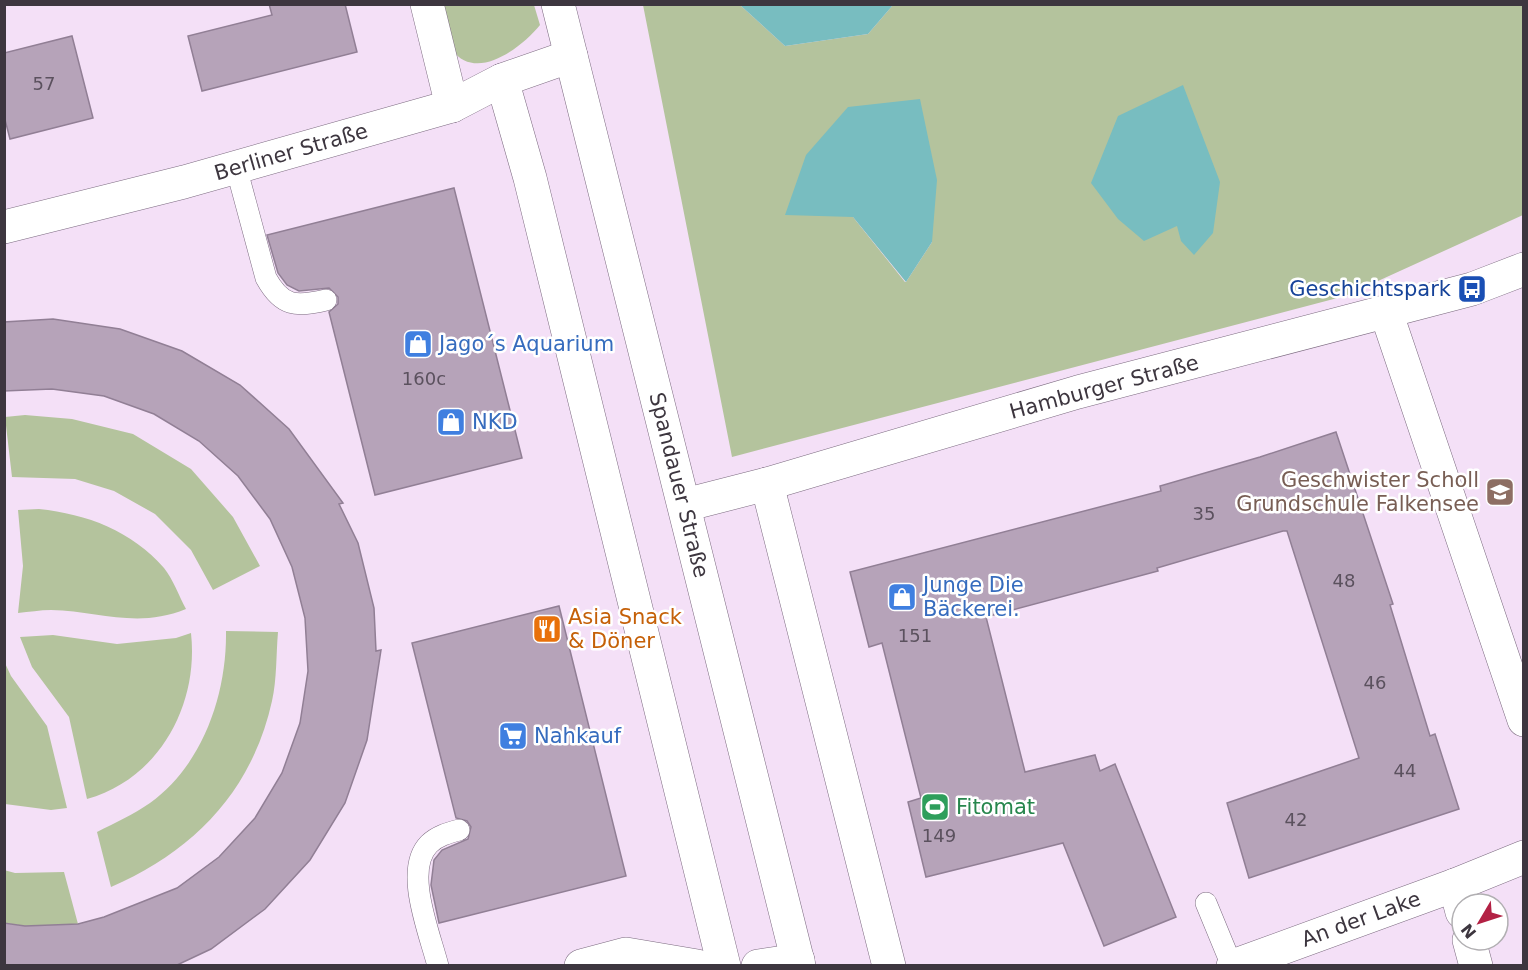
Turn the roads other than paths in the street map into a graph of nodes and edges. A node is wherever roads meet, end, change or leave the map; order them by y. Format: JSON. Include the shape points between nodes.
{"nodes":[{"id":1,"x":427,"y":4,"type":"edge"},
{"id":2,"x":558,"y":4,"type":"edge"},
{"id":3,"x":571,"y":56,"type":"junction"},
{"id":4,"x":502,"y":80,"type":"junction"},
{"id":5,"x":452,"y":106,"type":"junction"},
{"id":6,"x":236,"y":167,"type":"junction"},
{"id":7,"x":4,"y":227,"type":"edge"},
{"id":8,"x":1524,"y":269,"type":"edge"},
{"id":9,"x":326,"y":300,"type":"dead end"},
{"id":10,"x":1386,"y":312,"type":"junction"},
{"id":11,"x":768,"y":484,"type":"junction"},
{"id":12,"x":685,"y":505,"type":"junction"},
{"id":13,"x":1524,"y":720,"type":"edge"},
{"id":14,"x":459,"y":830,"type":"dead end"},
{"id":15,"x":1524,"y":857,"type":"edge"},
{"id":16,"x":1470,"y":892,"type":"edge"},
{"id":17,"x":1450,"y":902,"type":"edge"},
{"id":18,"x":1206,"y":903,"type":"dead end"},
{"id":19,"x":799,"y":963,"type":"edge"},
{"id":20,"x":1248,"y":963,"type":"edge"},
{"id":21,"x":681,"y":964,"type":"edge"},
{"id":22,"x":438,"y":966,"type":"edge"},
{"id":23,"x":581,"y":966,"type":"edge"},
{"id":24,"x":724,"y":966,"type":"edge"},
{"id":25,"x":758,"y":966,"type":"edge"},
{"id":26,"x":889,"y":966,"type":"edge"}],
"edges":[{"from":1,"to":5,"type":"street"},
{"from":2,"to":3,"type":"street","name":"Spandauer Straße"},
{"from":3,"to":4,"type":"street","name":"Berliner Straße"},
{"from":3,"to":12,"type":"street","name":"Spandauer Straße"},
{"from":4,"to":5,"type":"street","name":"Berliner Straße"},
{"from":4,"to":24,"type":"street","via":[[541,223]]},
{"from":5,"to":6,"type":"street","name":"Berliner Straße"},
{"from":6,"to":7,"type":"street","name":"Berliner Straße"},
{"from":6,"to":9,"type":"lane","via":[[272,290],[279,298],[298,305]]},
{"from":8,"to":10,"type":"street","name":"Hamburger Straße","via":[[1472,289]]},
{"from":10,"to":11,"type":"street","name":"Hamburger Straße","via":[[1078,392]]},
{"from":10,"to":13,"type":"street"},
{"from":11,"to":12,"type":"street","name":"Hamburger Straße"},
{"from":11,"to":26,"type":"street"},
{"from":12,"to":19,"type":"street","name":"Spandauer Straße"},
{"from":14,"to":22,"type":"lane","via":[[429,844],[418,860],[417,879]]},
{"from":15,"to":16,"type":"street","name":"An der Lake"},
{"from":17,"to":20,"type":"street","name":"An der Lake"},
{"from":18,"to":20,"type":"lane"},
{"from":19,"to":25,"type":"street"},
{"from":21,"to":23,"type":"street","via":[[626,954]]}]}
